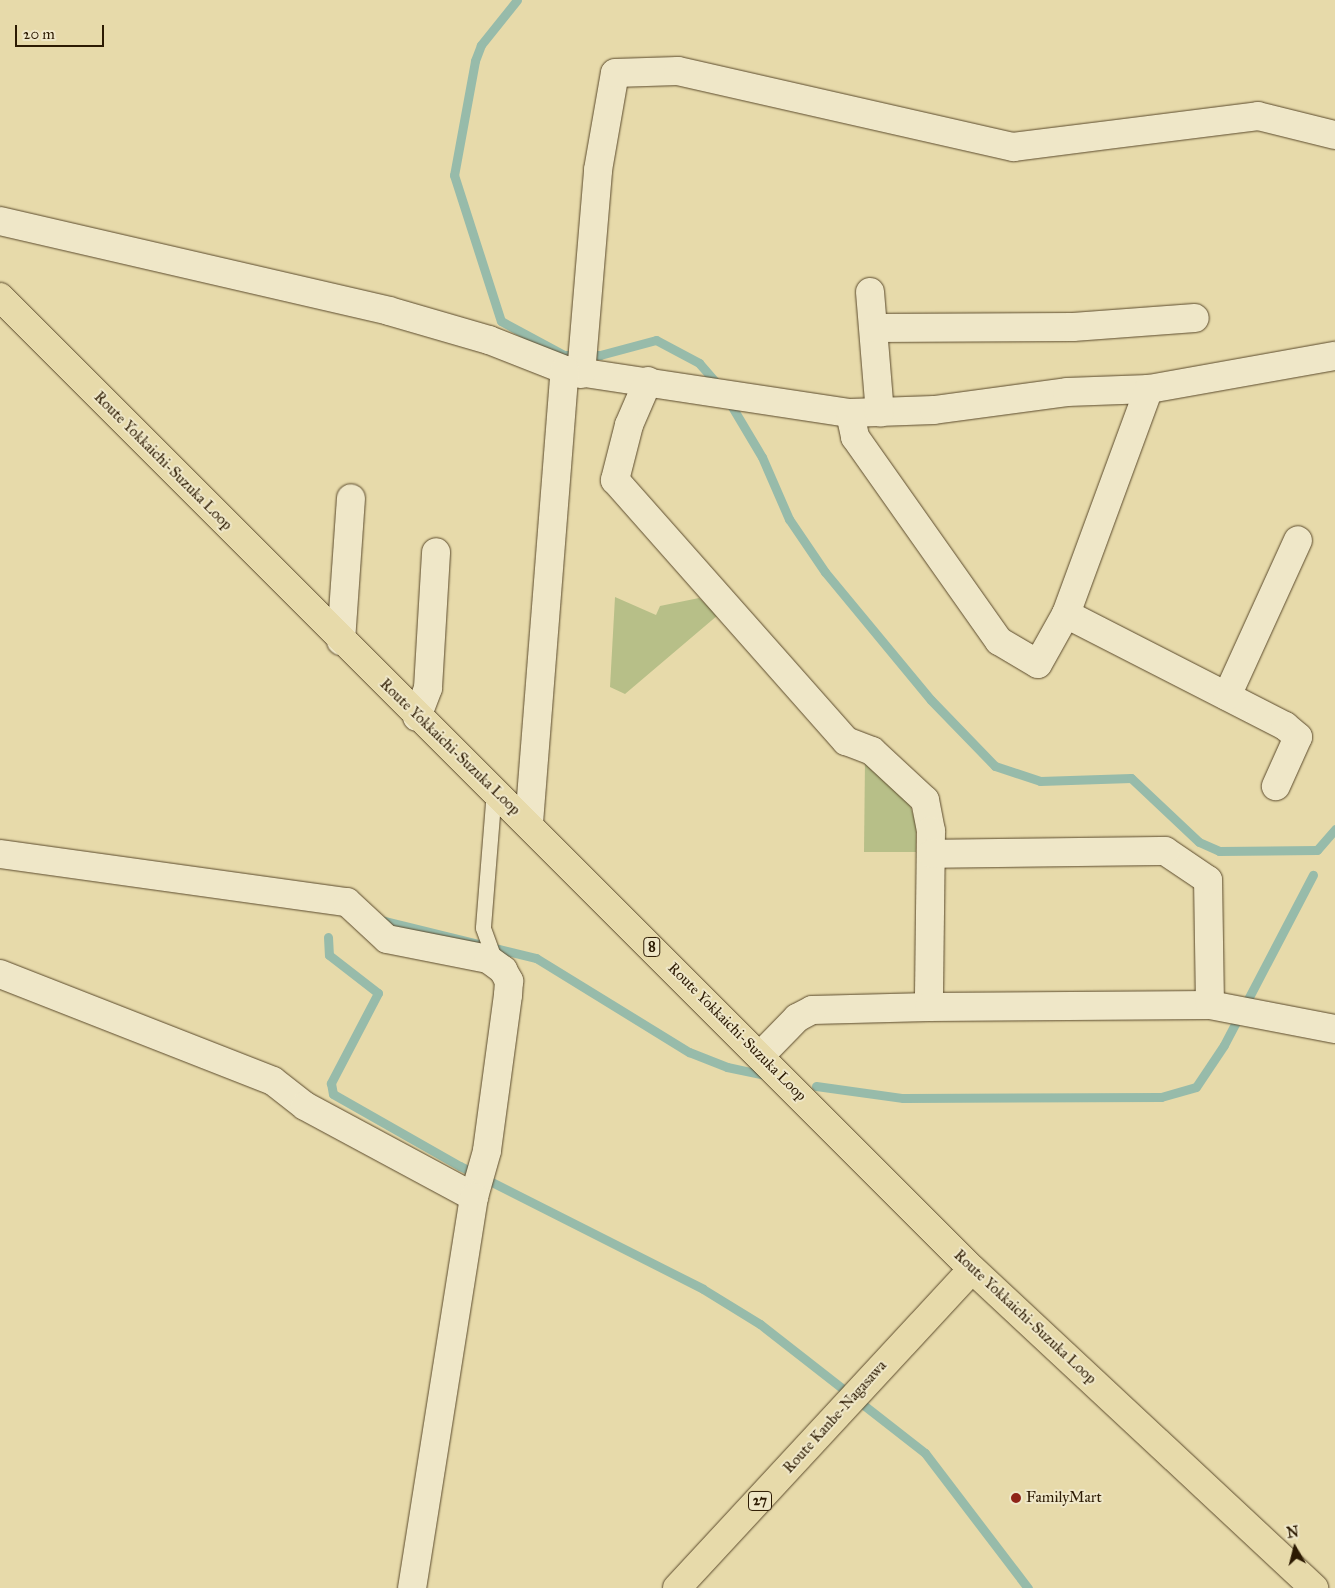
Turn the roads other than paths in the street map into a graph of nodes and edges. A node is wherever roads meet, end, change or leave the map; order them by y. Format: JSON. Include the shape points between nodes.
{"nodes":[{"id":1,"x":1335,"y":135,"type":"edge"},
{"id":2,"x":0,"y":221,"type":"edge"},
{"id":3,"x":870,"y":292,"type":"dead end"},
{"id":4,"x":0,"y":297,"type":"edge"},
{"id":5,"x":1195,"y":318,"type":"dead end"},
{"id":6,"x":874,"y":328,"type":"junction"},
{"id":7,"x":1335,"y":356,"type":"edge"},
{"id":8,"x":578,"y":365,"type":"junction"},
{"id":9,"x":648,"y":381,"type":"junction"},
{"id":10,"x":1149,"y":389,"type":"junction"},
{"id":11,"x":850,"y":413,"type":"junction"},
{"id":12,"x":880,"y":413,"type":"junction"},
{"id":13,"x":350,"y":498,"type":"dead end"},
{"id":14,"x":1298,"y":540,"type":"dead end"},
{"id":15,"x":436,"y":552,"type":"dead end"},
{"id":16,"x":1066,"y":614,"type":"junction"},
{"id":17,"x":341,"y":641,"type":"junction"},
{"id":18,"x":1227,"y":696,"type":"junction"},
{"id":19,"x":417,"y":717,"type":"junction"},
{"id":20,"x":1276,"y":786,"type":"dead end"},
{"id":21,"x":494,"y":790,"type":"junction"},
{"id":22,"x":529,"y":823,"type":"junction"},
{"id":23,"x":0,"y":854,"type":"edge"},
{"id":24,"x":932,"y":854,"type":"junction"},
{"id":25,"x":496,"y":964,"type":"junction"},
{"id":26,"x":0,"y":974,"type":"edge"},
{"id":27,"x":929,"y":1007,"type":"junction"},
{"id":28,"x":1233,"y":1008,"type":"junction"},
{"id":29,"x":1335,"y":1029,"type":"edge"},
{"id":30,"x":762,"y":1054,"type":"junction"},
{"id":31,"x":475,"y":1193,"type":"junction"},
{"id":32,"x":972,"y":1269,"type":"junction"},
{"id":33,"x":412,"y":1588,"type":"edge"},
{"id":34,"x":677,"y":1588,"type":"edge"},
{"id":35,"x":1314,"y":1588,"type":"edge"}],
"edges":[{"from":1,"to":8,"type":"street","via":[[1258,116],[1013,147],[678,72],[615,73],[598,170]]},
{"from":2,"to":8,"type":"street","via":[[389,311]]},
{"from":3,"to":6,"type":"street"},
{"from":4,"to":17,"type":"main road","name":"Route Yokkaichi-Suzuka Loop","number":"8"},
{"from":5,"to":6,"type":"street","via":[[1073,328]]},
{"from":6,"to":12,"type":"street"},
{"from":7,"to":10,"type":"street"},
{"from":8,"to":9,"type":"street"},
{"from":8,"to":22,"type":"street"},
{"from":9,"to":11,"type":"street","via":[[708,393],[736,394],[772,404]]},
{"from":9,"to":24,"type":"street","via":[[629,425],[615,480],[846,741],[872,751],[925,800]]},
{"from":10,"to":12,"type":"street","via":[[1067,392]]},
{"from":10,"to":16,"type":"street"},
{"from":11,"to":12,"type":"street"},
{"from":11,"to":16,"type":"street","via":[[854,437],[999,641],[1038,664]]},
{"from":13,"to":17,"type":"street"},
{"from":14,"to":18,"type":"street"},
{"from":15,"to":19,"type":"street","via":[[428,688]]},
{"from":16,"to":18,"type":"street"},
{"from":17,"to":19,"type":"main road","name":"Route Yokkaichi-Suzuka Loop","number":"8"},
{"from":18,"to":20,"type":"street","via":[[1285,726],[1298,737]]},
{"from":19,"to":21,"type":"main road","name":"Route Yokkaichi-Suzuka Loop","number":"8"},
{"from":21,"to":22,"type":"main road","name":"Route Yokkaichi-Suzuka Loop","number":"8"},
{"from":21,"to":25,"type":"lane","via":[[483,928]]},
{"from":22,"to":30,"type":"main road","name":"Route Yokkaichi-Suzuka Loop","number":"8"},
{"from":23,"to":25,"type":"street","via":[[347,902],[387,939],[433,945]]},
{"from":24,"to":27,"type":"street"},
{"from":24,"to":28,"type":"street","via":[[1165,851],[1208,880]]},
{"from":25,"to":31,"type":"street","via":[[509,981],[508,995],[484,1160]]},
{"from":26,"to":31,"type":"street","via":[[273,1081],[305,1106]]},
{"from":27,"to":28,"type":"street"},
{"from":27,"to":30,"type":"street","via":[[812,1010],[797,1018]]},
{"from":28,"to":29,"type":"street"},
{"from":30,"to":32,"type":"main road","name":"Route Yokkaichi-Suzuka Loop","number":"8","via":[[826,1125]]},
{"from":31,"to":33,"type":"street"},
{"from":32,"to":34,"type":"main road","name":"Route Kanbe-Nagasawa","number":"27","via":[[838,1410],[717,1550]]},
{"from":32,"to":35,"type":"main road","name":"Route Yokkaichi-Suzuka Loop","number":"8"}]}
